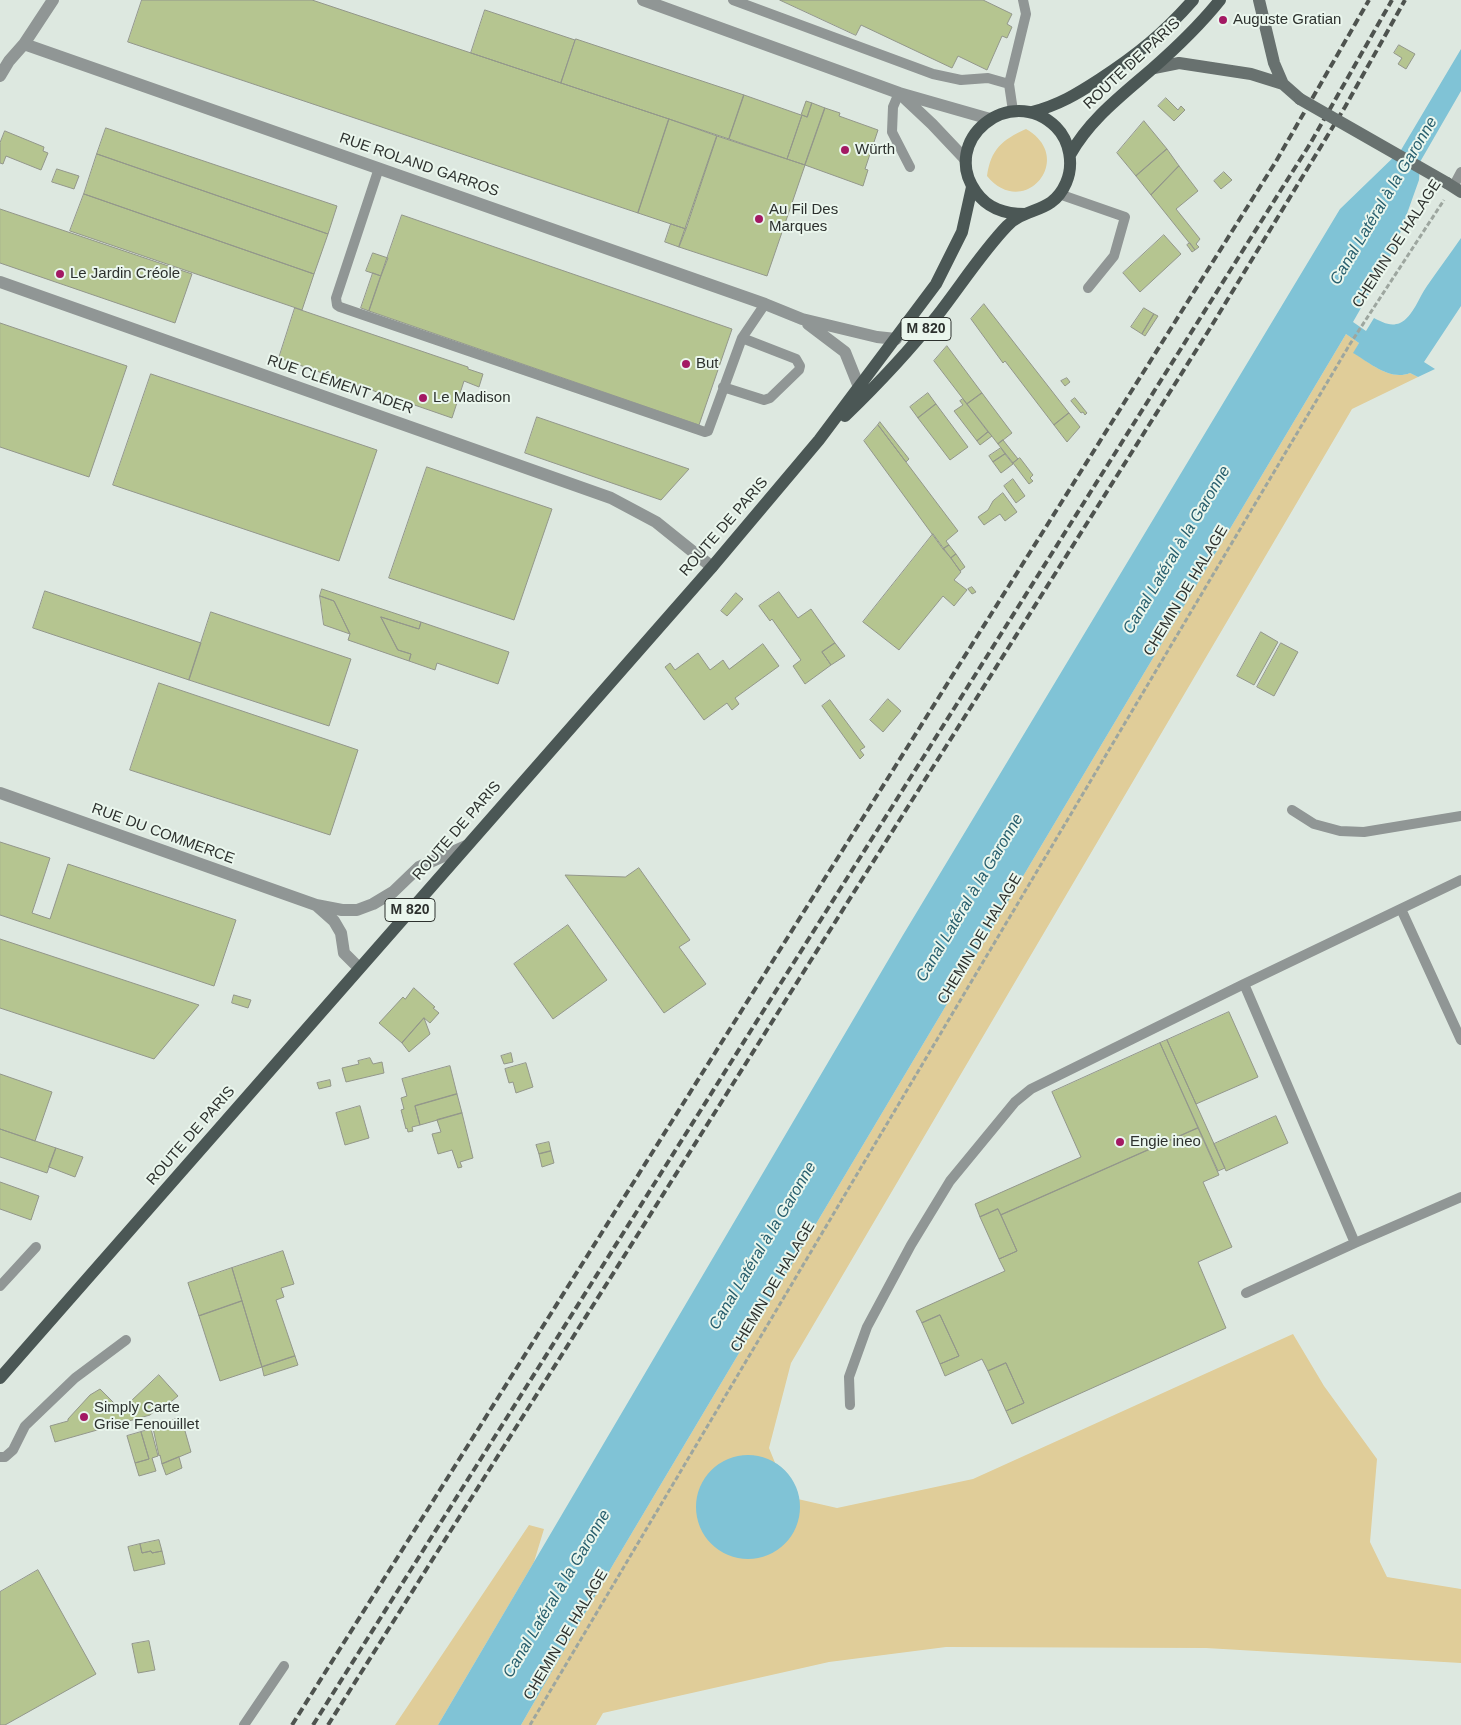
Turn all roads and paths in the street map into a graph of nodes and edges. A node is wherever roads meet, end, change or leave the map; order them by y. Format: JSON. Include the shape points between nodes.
{"nodes":[{"id":1,"x":53,"y":0,"type":"edge"},
{"id":2,"x":643,"y":0,"type":"edge"},
{"id":3,"x":733,"y":0,"type":"edge"},
{"id":4,"x":1023,"y":0,"type":"edge"},
{"id":5,"x":1193,"y":0,"type":"edge"},
{"id":6,"x":1220,"y":0,"type":"edge"},
{"id":7,"x":1259,"y":0,"type":"edge"},
{"id":8,"x":24,"y":44,"type":"junction"},
{"id":9,"x":1154,"y":68,"type":"junction"},
{"id":10,"x":0,"y":76,"type":"edge"},
{"id":11,"x":1010,"y":84,"type":"junction"},
{"id":12,"x":1283,"y":84,"type":"junction"},
{"id":13,"x":899,"y":93,"type":"junction"},
{"id":14,"x":1013,"y":111,"type":"junction"},
{"id":15,"x":1032,"y":112,"type":"junction"},
{"id":16,"x":990,"y":118,"type":"junction"},
{"id":17,"x":1070,"y":155,"type":"junction"},
{"id":18,"x":966,"y":160,"type":"junction"},
{"id":19,"x":910,"y":167,"type":"dead end"},
{"id":20,"x":379,"y":168,"type":"junction"},
{"id":21,"x":1461,"y":172,"type":"edge"},
{"id":22,"x":972,"y":187,"type":"junction"},
{"id":23,"x":1454,"y":188,"type":"edge"},
{"id":24,"x":1059,"y":194,"type":"junction"},
{"id":25,"x":1025,"y":214,"type":"junction"},
{"id":26,"x":0,"y":282,"type":"edge"},
{"id":27,"x":1088,"y":288,"type":"dead end"},
{"id":28,"x":765,"y":304,"type":"junction"},
{"id":29,"x":802,"y":319,"type":"junction"},
{"id":30,"x":742,"y":338,"type":"junction"},
{"id":31,"x":896,"y":338,"type":"junction"},
{"id":32,"x":723,"y":387,"type":"junction"},
{"id":33,"x":859,"y":387,"type":"junction"},
{"id":34,"x":820,"y":440,"type":"junction"},
{"id":35,"x":712,"y":567,"type":"junction"},
{"id":36,"x":0,"y":792,"type":"edge"},
{"id":37,"x":1292,"y":810,"type":"dead end"},
{"id":38,"x":1461,"y":816,"type":"edge"},
{"id":39,"x":466,"y":846,"type":"junction"},
{"id":40,"x":1461,"y":880,"type":"edge"},
{"id":41,"x":316,"y":906,"type":"junction"},
{"id":42,"x":1401,"y":909,"type":"junction"},
{"id":43,"x":359,"y":968,"type":"junction"},
{"id":44,"x":1244,"y":984,"type":"junction"},
{"id":45,"x":1461,"y":1040,"type":"edge"},
{"id":46,"x":1461,"y":1197,"type":"edge"},
{"id":47,"x":1355,"y":1243,"type":"junction"},
{"id":48,"x":36,"y":1248,"type":"dead end"},
{"id":49,"x":0,"y":1286,"type":"edge"},
{"id":50,"x":1246,"y":1293,"type":"dead end"},
{"id":51,"x":126,"y":1340,"type":"dead end"},
{"id":52,"x":0,"y":1378,"type":"edge"},
{"id":53,"x":850,"y":1405,"type":"dead end"},
{"id":54,"x":0,"y":1457,"type":"edge"},
{"id":55,"x":284,"y":1666,"type":"dead end"},
{"id":56,"x":244,"y":1725,"type":"edge"},
{"id":57,"x":530,"y":1725,"type":"edge"}],
"edges":[{"from":1,"to":8,"type":"street"},
{"from":2,"to":13,"type":"street"},
{"from":3,"to":11,"type":"lane","via":[[932,74],[961,80],[988,78]]},
{"from":4,"to":11,"type":"lane","via":[[1026,14]]},
{"from":5,"to":15,"type":"main road","name":"ROUTE DE PARIS","via":[[1153,42],[1122,65],[1054,106]]},
{"from":6,"to":9,"type":"main road","name":"ROUTE DE PARIS","number":"M 820"},
{"from":7,"to":12,"type":"main road","via":[[1272,55]]},
{"from":8,"to":10,"type":"street"},
{"from":8,"to":20,"type":"street","name":"RUE ROLAND GARROS"},
{"from":9,"to":12,"type":"main road","via":[[1179,63],[1251,74]]},
{"from":9,"to":17,"type":"main road","name":"ROUTE DE PARIS","number":"M 820","via":[[1096,120],[1078,139]]},
{"from":11,"to":14,"type":"lane"},
{"from":12,"to":23,"type":"main road","bridge":true,"via":[[1300,98]]},
{"from":13,"to":16,"type":"street"},
{"from":13,"to":18,"type":"street"},
{"from":13,"to":19,"type":"lane","via":[[893,107],[892,132]]},
{"from":14,"to":15,"type":"main road","name":"ROUTE DE PARIS"},
{"from":14,"to":16,"type":"main road","name":"ROUTE DE PARIS"},
{"from":15,"to":17,"type":"main road","name":"ROUTE DE PARIS","via":[[1057,128]]},
{"from":16,"to":18,"type":"main road","via":[[978,129]]},
{"from":17,"to":24,"type":"main road","name":"ROUTE DE PARIS","number":"M 820","via":[[1070,169]]},
{"from":18,"to":22,"type":"main road","name":"ROUTE DE PARIS","number":"M 820"},
{"from":20,"to":28,"type":"street","name":"RUE ROLAND GARROS"},
{"from":20,"to":32,"type":"lane","via":[[336,298],[340,307],[705,432]]},
{"from":21,"to":23,"type":"lane","name":"CHEMIN DE HALAGE"},
{"from":22,"to":25,"type":"main road","name":"ROUTE DE PARIS","number":"M 820","via":[[995,209],[1009,214]]},
{"from":22,"to":31,"type":"main road","name":"ROUTE DE PARIS","number":"M 820","via":[[962,232],[936,284]]},
{"from":23,"to":57,"type":"path","name":"CHEMIN DE HALAGE","via":[[1350,344]]},
{"from":24,"to":25,"type":"main road","name":"ROUTE DE PARIS","number":"M 820","via":[[1050,204]]},
{"from":24,"to":27,"type":"lane","via":[[1126,217],[1114,256]]},
{"from":25,"to":34,"type":"main road","name":"ROUTE DE PARIS","number":"M 820","via":[[1008,225],[929,325],[872,390]]},
{"from":26,"to":35,"type":"street","name":"RUE CLÉMENT ADER","via":[[611,498],[656,522]]},
{"from":28,"to":29,"type":"street","name":"RUE ROLAND GARROS"},
{"from":28,"to":30,"type":"lane"},
{"from":29,"to":31,"type":"street","name":"RUE ROLAND GARROS","via":[[861,334]]},
{"from":29,"to":33,"type":"street","name":"RUE ROLAND GARROS","via":[[845,352]]},
{"from":30,"to":32,"type":"lane"},
{"from":30,"to":32,"type":"lane","via":[[796,359],[799,370],[764,400]]},
{"from":31,"to":33,"type":"main road","name":"ROUTE DE PARIS","number":"M 820"},
{"from":33,"to":34,"type":"main road","name":"ROUTE DE PARIS","number":"M 820"},
{"from":34,"to":35,"type":"main road","name":"ROUTE DE PARIS","number":"M 820"},
{"from":35,"to":39,"type":"main road","name":"ROUTE DE PARIS","number":"M 820"},
{"from":36,"to":41,"type":"street","name":"RUE DU COMMERCE"},
{"from":37,"to":38,"type":"lane","via":[[1314,824],[1340,831],[1364,832]]},
{"from":39,"to":41,"type":"street","name":"RUE DU COMMERCE","via":[[420,866],[392,892],[373,904],[357,910]]},
{"from":39,"to":43,"type":"main road","name":"ROUTE DE PARIS","number":"M 820"},
{"from":40,"to":42,"type":"lane"},
{"from":41,"to":43,"type":"street","name":"RUE DU COMMERCE","via":[[334,921],[341,933],[344,953]]},
{"from":42,"to":44,"type":"lane"},
{"from":42,"to":45,"type":"lane"},
{"from":43,"to":52,"type":"main road","name":"ROUTE DE PARIS","number":"M 820"},
{"from":44,"to":47,"type":"lane"},
{"from":44,"to":53,"type":"lane","via":[[1031,1089],[1015,1102],[950,1181],[911,1245],[867,1327],[850,1377]]},
{"from":46,"to":47,"type":"lane"},
{"from":47,"to":50,"type":"lane"},
{"from":48,"to":49,"type":"lane"},
{"from":51,"to":54,"type":"lane","via":[[75,1378],[25,1426],[13,1450],[6,1457]]},
{"from":55,"to":56,"type":"lane"}]}
